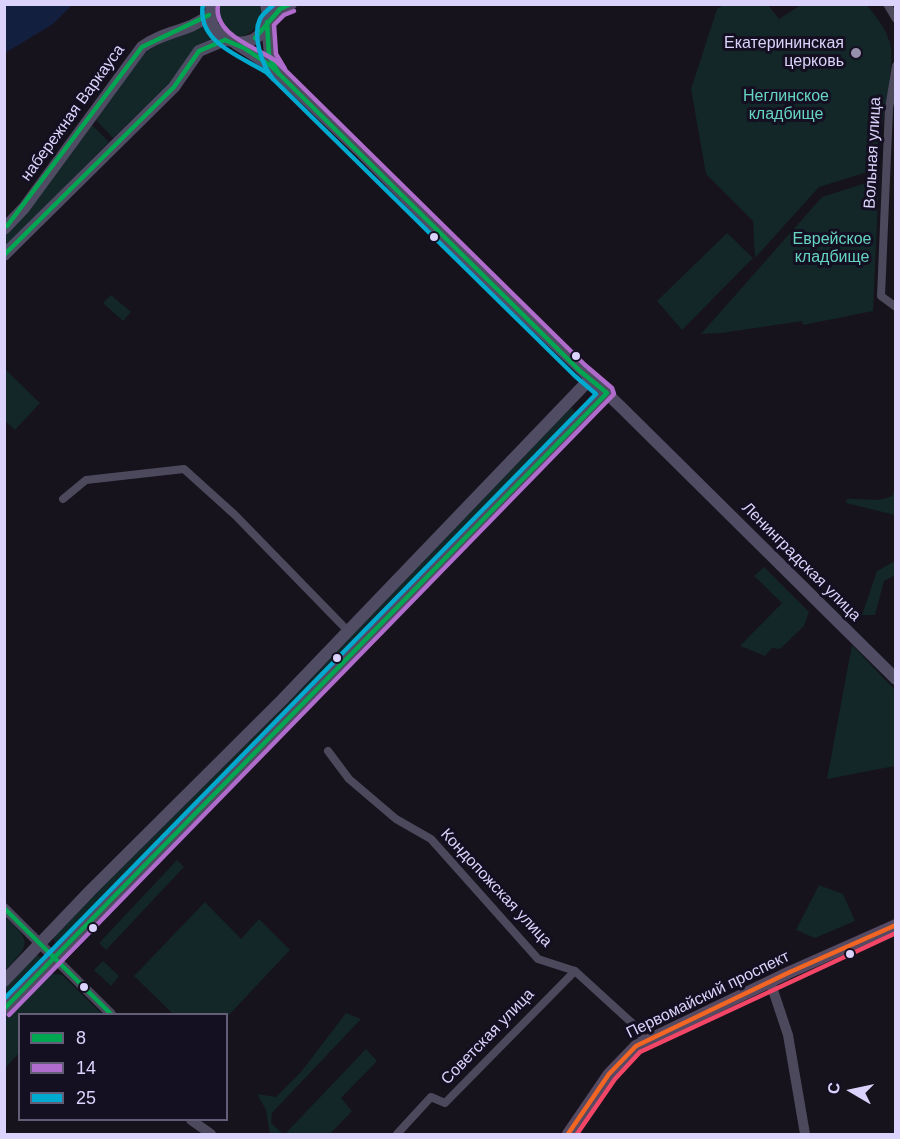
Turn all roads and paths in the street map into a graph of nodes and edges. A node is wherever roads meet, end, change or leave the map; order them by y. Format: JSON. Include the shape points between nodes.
{"nodes":[{"id":1,"x":266,"y":4,"type":"edge"},
{"id":2,"x":291,"y":4,"type":"edge"},
{"id":3,"x":887,"y":4,"type":"edge"},
{"id":4,"x":210,"y":10,"type":"edge"},
{"id":5,"x":895,"y":18,"type":"edge"},
{"id":6,"x":267,"y":21,"type":"junction"},
{"id":7,"x":230,"y":42,"type":"junction"},
{"id":8,"x":271,"y":66,"type":"junction"},
{"id":9,"x":896,"y":66,"type":"edge"},
{"id":10,"x":4,"y":229,"type":"edge"},
{"id":11,"x":4,"y":255,"type":"edge"},
{"id":12,"x":896,"y":307,"type":"edge"},
{"id":13,"x":590,"y":379,"type":"junction"},
{"id":14,"x":607,"y":393,"type":"junction"},
{"id":15,"x":63,"y":499,"type":"dead end"},
{"id":16,"x":348,"y":631,"type":"junction"},
{"id":17,"x":896,"y":679,"type":"edge"},
{"id":18,"x":242,"y":740,"type":"junction"},
{"id":19,"x":328,"y":751,"type":"dead end"},
{"id":20,"x":254,"y":753,"type":"junction"},
{"id":21,"x":4,"y":908,"type":"edge"},
{"id":22,"x":896,"y":925,"type":"edge"},
{"id":23,"x":40,"y":943,"type":"junction"},
{"id":24,"x":55,"y":958,"type":"junction"},
{"id":25,"x":574,"y":971,"type":"junction"},
{"id":26,"x":4,"y":981,"type":"edge"},
{"id":27,"x":770,"y":981,"type":"junction"},
{"id":28,"x":4,"y":1010,"type":"edge"},
{"id":29,"x":110,"y":1013,"type":"edge"},
{"id":30,"x":645,"y":1041,"type":"junction"},
{"id":31,"x":196,"y":1122,"type":"edge"},
{"id":32,"x":211,"y":1134,"type":"edge"},
{"id":33,"x":397,"y":1134,"type":"edge"},
{"id":34,"x":568,"y":1134,"type":"edge"},
{"id":35,"x":804,"y":1134,"type":"edge"}],
"edges":[{"from":1,"to":6,"type":"main road"},
{"from":2,"to":6,"type":"main road"},
{"from":3,"to":5,"type":"street"},
{"from":4,"to":7,"type":"main road","via":[[212,25]]},
{"from":4,"to":10,"type":"main road","name":"набережная Варкауса","via":[[192,27],[155,38],[142,47],[24,208]]},
{"from":6,"to":7,"type":"main road","via":[[255,38]]},
{"from":6,"to":8,"type":"main road"},
{"from":7,"to":8,"type":"main road","name":"Ленинградская улица"},
{"from":7,"to":11,"type":"main road","via":[[199,51],[174,87]]},
{"from":8,"to":13,"type":"main road","name":"Ленинградская улица"},
{"from":9,"to":12,"type":"street","name":"Вольная улица","via":[[889,108],[881,296]]},
{"from":13,"to":14,"type":"main road","name":"Ленинградская улица"},
{"from":13,"to":16,"type":"main road"},
{"from":14,"to":17,"type":"main road","name":"Ленинградская улица"},
{"from":14,"to":20,"type":"main road"},
{"from":15,"to":16,"type":"street","via":[[86,480],[184,469],[235,515]]},
{"from":16,"to":18,"type":"main road"},
{"from":18,"to":20,"type":"main road"},
{"from":18,"to":23,"type":"main road"},
{"from":19,"to":25,"type":"street","name":"Кондопожская улица","via":[[349,779],[396,819],[431,839],[538,959]]},
{"from":20,"to":24,"type":"main road"},
{"from":21,"to":23,"type":"street"},
{"from":22,"to":27,"type":"main road","name":"Первомайский проспект"},
{"from":23,"to":24,"type":"street"},
{"from":23,"to":26,"type":"main road"},
{"from":24,"to":28,"type":"main road"},
{"from":24,"to":29,"type":"street"},
{"from":25,"to":30,"type":"street","name":"Кондопожская улица","via":[[632,1023]]},
{"from":25,"to":33,"type":"street","name":"Советская улица","via":[[445,1103],[432,1096]]},
{"from":27,"to":30,"type":"main road","name":"Первомайский проспект"},
{"from":27,"to":35,"type":"street","via":[[788,1035]]},
{"from":30,"to":34,"type":"main road","name":"Первомайский проспект","via":[[614,1068]]},
{"from":31,"to":32,"type":"street"}]}
